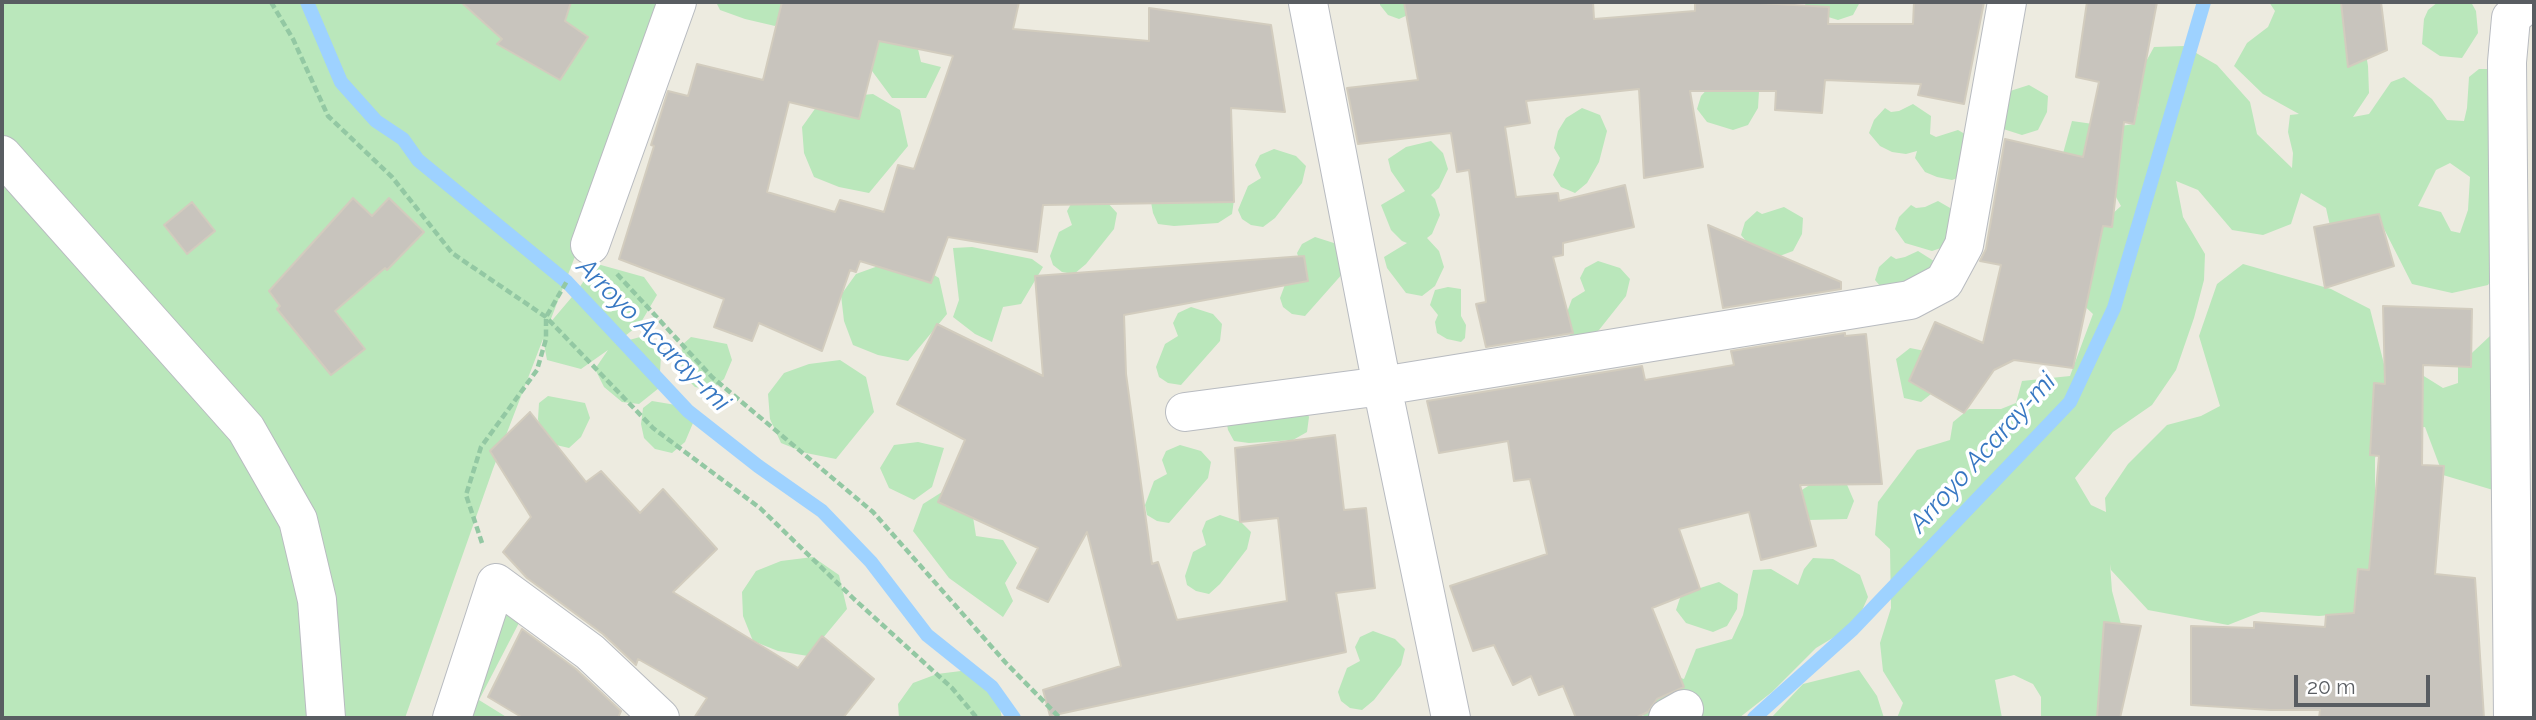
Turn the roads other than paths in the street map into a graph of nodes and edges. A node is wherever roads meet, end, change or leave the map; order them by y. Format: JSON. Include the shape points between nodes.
{"nodes":[{"id":1,"x":677,"y":2,"type":"edge"},
{"id":2,"x":1306,"y":2,"type":"edge"},
{"id":3,"x":1314,"y":2,"type":"edge"},
{"id":4,"x":2007,"y":2,"type":"edge"},
{"id":5,"x":2528,"y":2,"type":"edge"},
{"id":6,"x":2,"y":155,"type":"edge"},
{"id":7,"x":580,"y":260,"type":"road end"},
{"id":8,"x":1382,"y":386,"type":"junction"},
{"id":9,"x":1185,"y":412,"type":"dead end"},
{"id":10,"x":326,"y":718,"type":"edge"},
{"id":11,"x":452,"y":718,"type":"edge"},
{"id":12,"x":660,"y":718,"type":"edge"},
{"id":13,"x":1451,"y":718,"type":"edge"},
{"id":14,"x":2513,"y":718,"type":"edge"}],
"edges":[{"from":1,"to":7,"type":"street"},
{"from":2,"to":3,"type":"street"},
{"from":2,"to":8,"type":"street"},
{"from":4,"to":8,"type":"street","via":[[1964,244],[1944,282],[1910,300]]},
{"from":5,"to":14,"type":"street","via":[[2511,18],[2507,62]]},
{"from":6,"to":10,"type":"street","via":[[246,429],[298,520],[317,600]]},
{"from":8,"to":9,"type":"street"},
{"from":8,"to":13,"type":"street"},
{"from":11,"to":12,"type":"street","via":[[496,583],[590,652]]}]}
